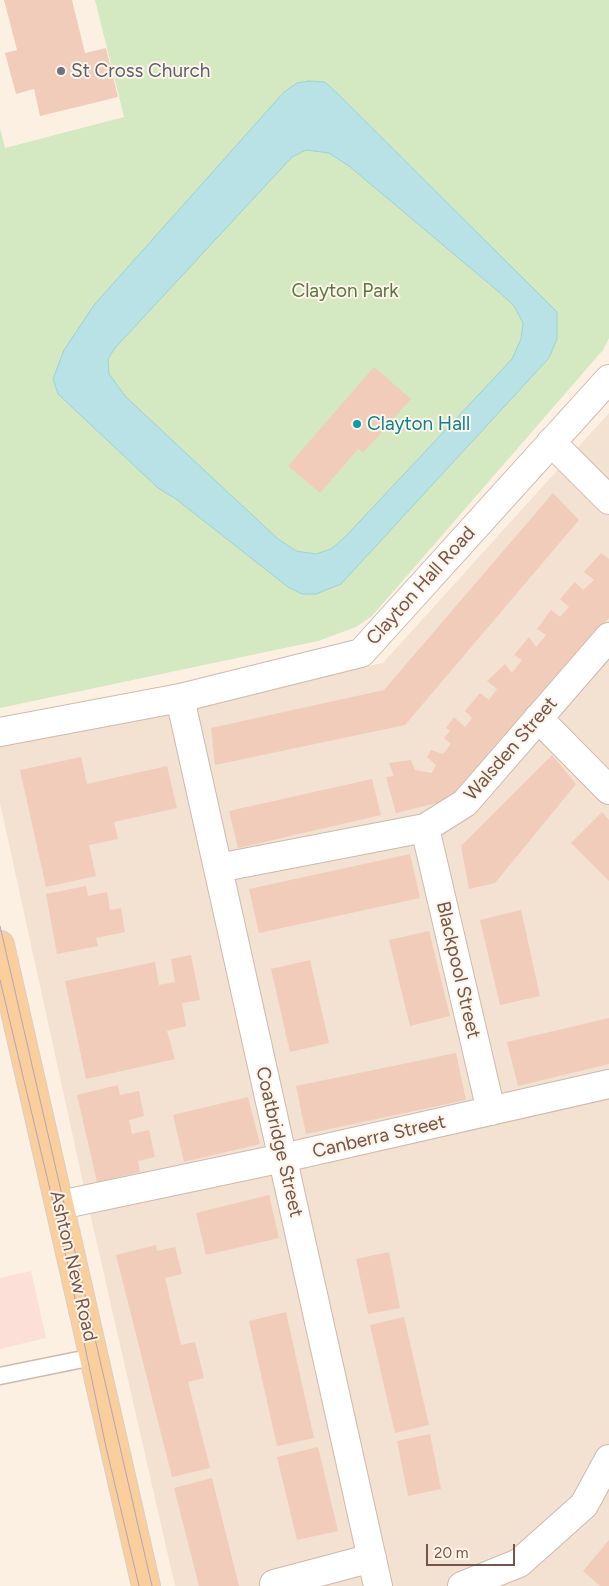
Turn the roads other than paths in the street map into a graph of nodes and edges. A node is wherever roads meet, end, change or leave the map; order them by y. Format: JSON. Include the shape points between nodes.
{"nodes":[{"id":1,"x":609,"y":379,"type":"edge"},
{"id":2,"x":551,"y":442,"type":"junction"},
{"id":3,"x":609,"y":500,"type":"edge"},
{"id":4,"x":609,"y":638,"type":"edge"},
{"id":5,"x":180,"y":698,"type":"junction"},
{"id":6,"x":538,"y":718,"type":"junction"},
{"id":7,"x":0,"y":732,"type":"edge"},
{"id":8,"x":609,"y":790,"type":"edge"},
{"id":9,"x":425,"y":828,"type":"junction"},
{"id":10,"x":218,"y":868,"type":"junction"},
{"id":11,"x":0,"y":945,"type":"edge"},
{"id":12,"x":609,"y":1084,"type":"edge"},
{"id":13,"x":491,"y":1111,"type":"junction"},
{"id":14,"x":283,"y":1158,"type":"junction"},
{"id":15,"x":60,"y":1205,"type":"junction"},
{"id":16,"x":93,"y":1357,"type":"junction"},
{"id":17,"x":0,"y":1376,"type":"edge"},
{"id":18,"x":609,"y":1459,"type":"edge"},
{"id":19,"x":372,"y":1558,"type":"junction"},
{"id":20,"x":274,"y":1584,"type":"dead end"},
{"id":21,"x":146,"y":1586,"type":"edge"},
{"id":22,"x":378,"y":1586,"type":"edge"},
{"id":23,"x":462,"y":1586,"type":"edge"}],
"edges":[{"from":1,"to":2,"type":"street","name":"Clayton Hall Road"},
{"from":2,"to":3,"type":"street"},
{"from":2,"to":5,"type":"street","name":"Clayton Hall Road","via":[[361,653]]},
{"from":4,"to":6,"type":"street","name":"Walsden Street"},
{"from":5,"to":7,"type":"street","name":"Clayton Hall Road"},
{"from":5,"to":10,"type":"street","name":"Coatbridge Street"},
{"from":6,"to":8,"type":"street"},
{"from":6,"to":9,"type":"street","name":"Walsden Street","via":[[465,802]]},
{"from":9,"to":10,"type":"street","name":"Walsden Street"},
{"from":9,"to":13,"type":"street","name":"Blackpool Street"},
{"from":10,"to":14,"type":"street","name":"Coatbridge Street"},
{"from":11,"to":15,"type":"main road","name":"Ashton New Road"},
{"from":12,"to":13,"type":"street","name":"Canberra Street"},
{"from":13,"to":14,"type":"street","name":"Canberra Street"},
{"from":14,"to":15,"type":"street","name":"Canberra Street"},
{"from":14,"to":19,"type":"street","name":"Coatbridge Street"},
{"from":15,"to":16,"type":"main road","name":"Ashton New Road"},
{"from":16,"to":17,"type":"lane"},
{"from":16,"to":21,"type":"main road","name":"Ashton New Road"},
{"from":18,"to":23,"type":"street","via":[[584,1505],[519,1563]]},
{"from":19,"to":20,"type":"street"},
{"from":19,"to":22,"type":"street","name":"Coatbridge Street"}]}
